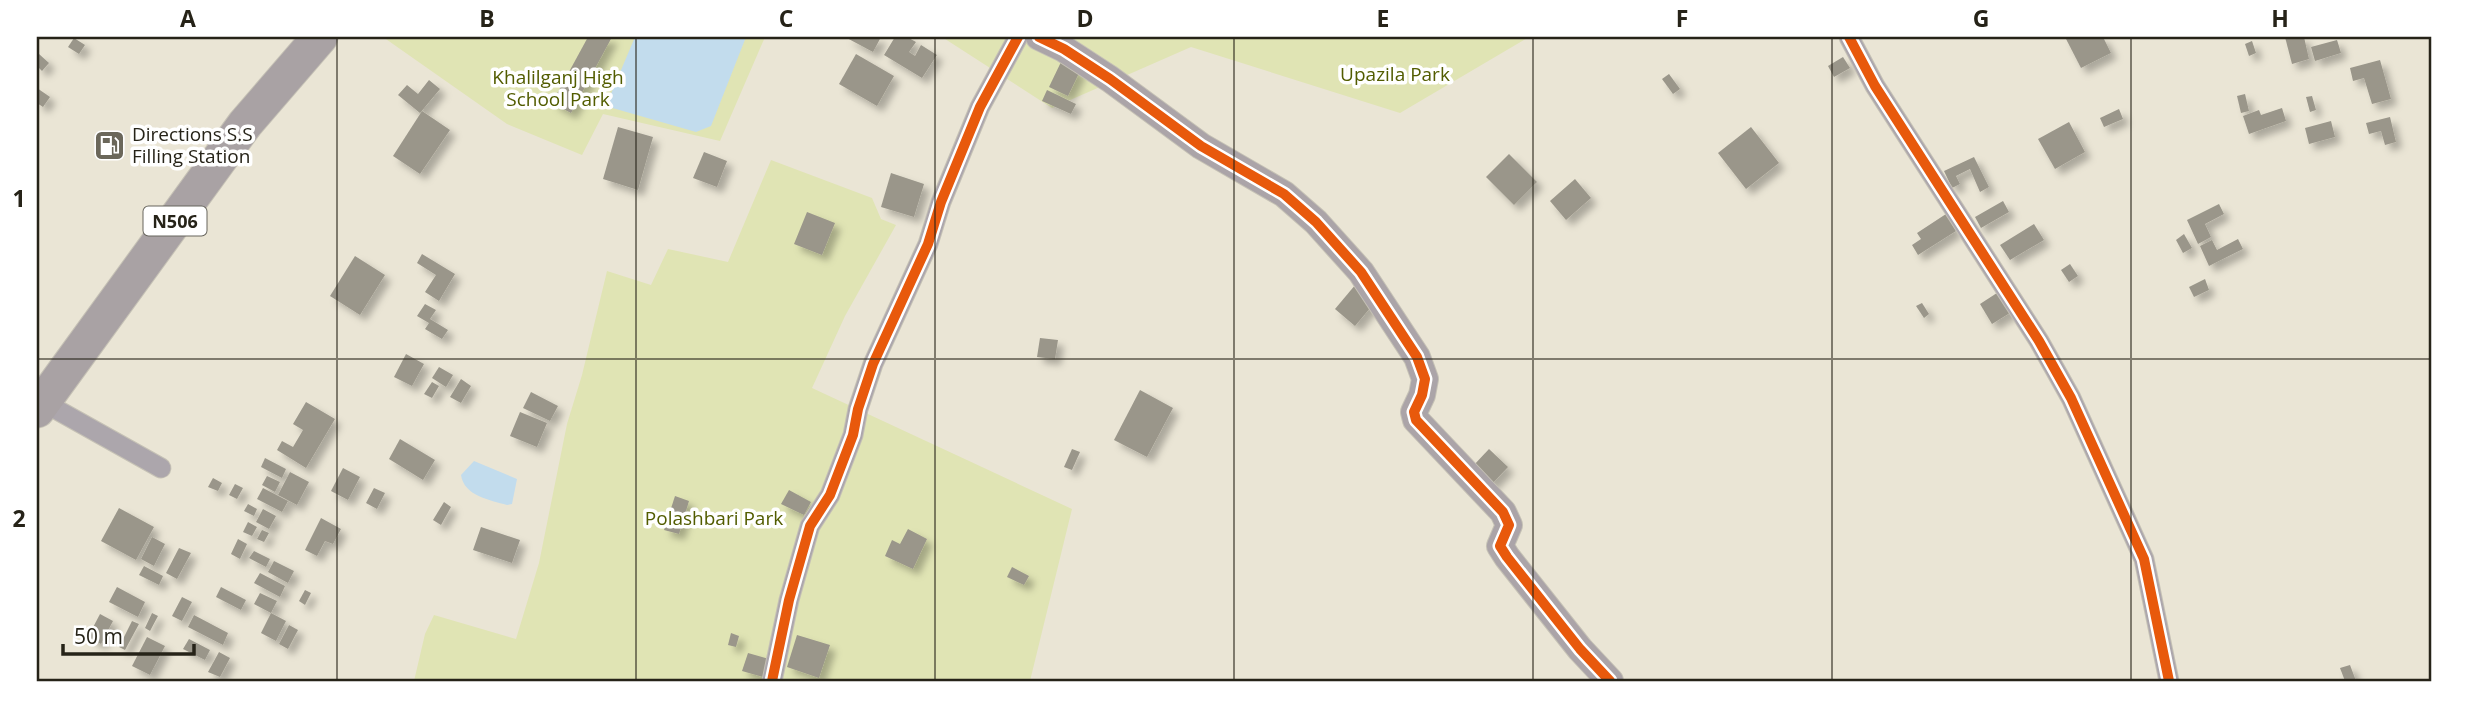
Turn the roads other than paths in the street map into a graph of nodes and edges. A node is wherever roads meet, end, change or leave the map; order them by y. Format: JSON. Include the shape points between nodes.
{"nodes":[{"id":1,"x":320,"y":37,"type":"edge"},
{"id":2,"x":1018,"y":37,"type":"edge"},
{"id":3,"x":1039,"y":37,"type":"edge"},
{"id":4,"x":1849,"y":37,"type":"edge"},
{"id":5,"x":40,"y":406,"type":"edge"},
{"id":6,"x":161,"y":468,"type":"dead end"},
{"id":7,"x":772,"y":681,"type":"edge"},
{"id":8,"x":1610,"y":681,"type":"edge"},
{"id":9,"x":2169,"y":681,"type":"edge"}],
"edges":[{"from":1,"to":5,"type":"highway","number":"N506","via":[[245,124]]},
{"from":2,"to":7,"type":"street","via":[[980,107],[928,244],[873,364],[830,495],[810,526]]},
{"from":3,"to":8,"type":"street","via":[[1110,79],[1200,146],[1284,194],[1361,272],[1417,357],[1425,379],[1414,412],[1416,420],[1503,512],[1509,525],[1500,546]]},
{"from":4,"to":9,"type":"street","via":[[1875,86],[2071,398],[2144,559]]},
{"from":5,"to":6,"type":"street"}]}
